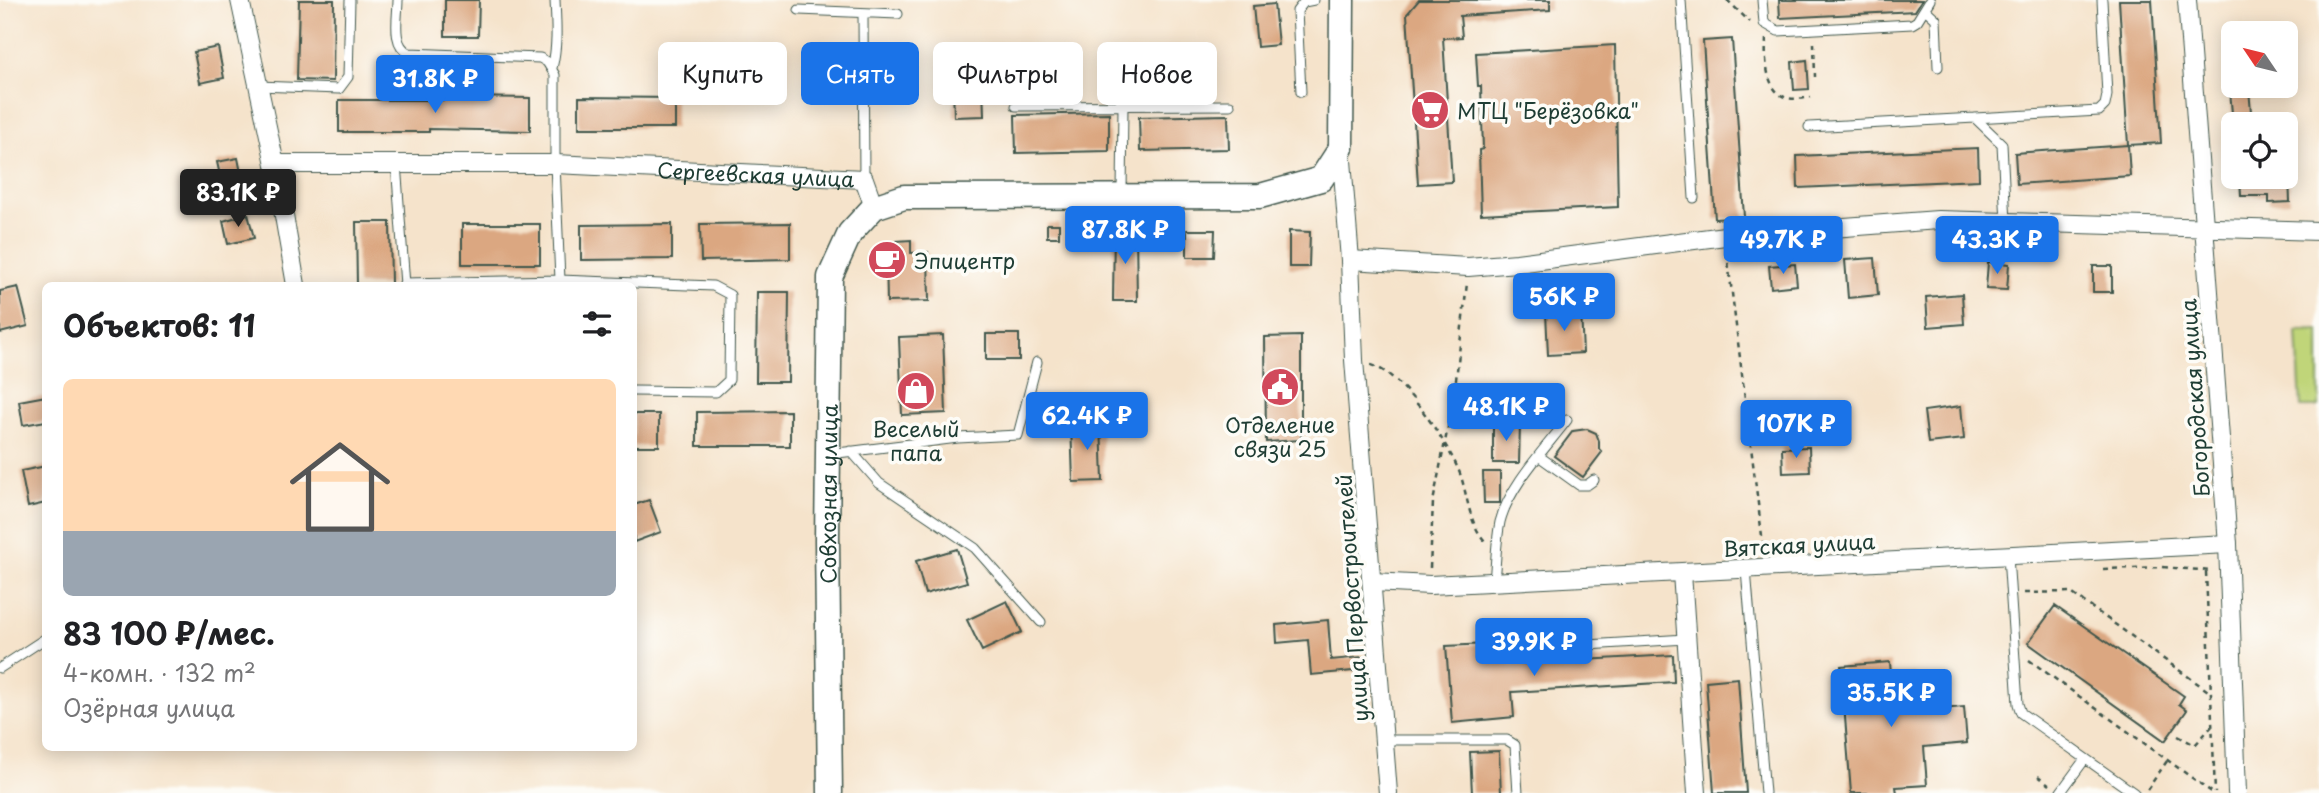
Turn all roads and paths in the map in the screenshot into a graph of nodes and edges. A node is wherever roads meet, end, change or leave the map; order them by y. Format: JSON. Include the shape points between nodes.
{"nodes":[{"id":1,"x":240,"y":0,"type":"edge"},
{"id":2,"x":350,"y":0,"type":"edge"},
{"id":3,"x":398,"y":0,"type":"edge"},
{"id":4,"x":555,"y":0,"type":"edge"},
{"id":5,"x":1314,"y":0,"type":"edge"},
{"id":6,"x":1342,"y":0,"type":"edge"},
{"id":7,"x":1681,"y":0,"type":"edge"},
{"id":8,"x":1727,"y":0,"type":"edge"},
{"id":9,"x":1762,"y":0,"type":"edge"},
{"id":10,"x":2102,"y":0,"type":"edge"},
{"id":11,"x":2188,"y":0,"type":"edge"},
{"id":12,"x":1928,"y":4,"type":"edge"},
{"id":13,"x":799,"y":10,"type":"dead end"},
{"id":14,"x":863,"y":14,"type":"junction"},
{"id":15,"x":898,"y":14,"type":"dead end"},
{"id":16,"x":1767,"y":26,"type":"junction"},
{"id":17,"x":1814,"y":29,"type":"junction"},
{"id":18,"x":1938,"y":67,"type":"dead end"},
{"id":19,"x":552,"y":68,"type":"junction"},
{"id":20,"x":1815,"y":77,"type":"dead end"},
{"id":21,"x":258,"y":86,"type":"junction"},
{"id":22,"x":1301,"y":92,"type":"dead end"},
{"id":23,"x":1811,"y":97,"type":"dead end"},
{"id":24,"x":1230,"y":105,"type":"dead end"},
{"id":25,"x":1016,"y":106,"type":"dead end"},
{"id":26,"x":1123,"y":106,"type":"junction"},
{"id":27,"x":1975,"y":118,"type":"junction"},
{"id":28,"x":1808,"y":127,"type":"dead end"},
{"id":29,"x":1341,"y":148,"type":"junction"},
{"id":30,"x":396,"y":163,"type":"junction"},
{"id":31,"x":275,"y":164,"type":"junction"},
{"id":32,"x":555,"y":164,"type":"junction"},
{"id":33,"x":864,"y":179,"type":"junction"},
{"id":34,"x":1122,"y":196,"type":"junction"},
{"id":35,"x":1694,"y":198,"type":"dead end"},
{"id":36,"x":874,"y":207,"type":"junction"},
{"id":37,"x":2006,"y":223,"type":"junction"},
{"id":38,"x":2204,"y":227,"type":"junction"},
{"id":39,"x":2319,"y":231,"type":"edge"},
{"id":40,"x":1725,"y":236,"type":"junction"},
{"id":41,"x":1350,"y":260,"type":"junction"},
{"id":42,"x":1468,"y":267,"type":"junction"},
{"id":43,"x":560,"y":280,"type":"junction"},
{"id":44,"x":295,"y":282,"type":"edge"},
{"id":45,"x":405,"y":282,"type":"edge"},
{"id":46,"x":482,"y":282,"type":"edge"},
{"id":47,"x":621,"y":282,"type":"edge"},
{"id":48,"x":637,"y":283,"type":"edge"},
{"id":49,"x":1354,"y":360,"type":"junction"},
{"id":50,"x":1037,"y":362,"type":"dead end"},
{"id":51,"x":637,"y":391,"type":"edge"},
{"id":52,"x":1567,"y":420,"type":"dead end"},
{"id":53,"x":1444,"y":444,"type":"junction"},
{"id":54,"x":839,"y":453,"type":"junction"},
{"id":55,"x":1540,"y":457,"type":"junction"},
{"id":56,"x":1594,"y":480,"type":"dead end"},
{"id":57,"x":2228,"y":544,"type":"junction"},
{"id":58,"x":1496,"y":554,"type":"junction"},
{"id":59,"x":2008,"y":556,"type":"junction"},
{"id":60,"x":1766,"y":569,"type":"junction"},
{"id":61,"x":2092,"y":569,"type":"dead end"},
{"id":62,"x":1746,"y":570,"type":"junction"},
{"id":63,"x":2228,"y":571,"type":"junction"},
{"id":64,"x":2206,"y":572,"type":"junction"},
{"id":65,"x":1682,"y":573,"type":"junction"},
{"id":66,"x":1373,"y":582,"type":"junction"},
{"id":67,"x":1494,"y":582,"type":"junction"},
{"id":68,"x":1430,"y":585,"type":"junction"},
{"id":69,"x":2011,"y":594,"type":"junction"},
{"id":70,"x":1041,"y":622,"type":"dead end"},
{"id":71,"x":1686,"y":639,"type":"junction"},
{"id":72,"x":42,"y":641,"type":"edge"},
{"id":73,"x":1522,"y":649,"type":"dead end"},
{"id":74,"x":2014,"y":649,"type":"junction"},
{"id":75,"x":0,"y":668,"type":"edge"},
{"id":76,"x":2211,"y":693,"type":"junction"},
{"id":77,"x":2213,"y":725,"type":"junction"},
{"id":78,"x":2178,"y":736,"type":"dead end"},
{"id":79,"x":1384,"y":740,"type":"junction"},
{"id":80,"x":2085,"y":758,"type":"junction"},
{"id":81,"x":2168,"y":760,"type":"junction"},
{"id":82,"x":830,"y":793,"type":"edge"},
{"id":83,"x":1388,"y":793,"type":"edge"},
{"id":84,"x":1518,"y":793,"type":"edge"},
{"id":85,"x":1697,"y":793,"type":"edge"},
{"id":86,"x":1765,"y":793,"type":"edge"},
{"id":87,"x":2060,"y":793,"type":"edge"},
{"id":88,"x":2134,"y":793,"type":"edge"},
{"id":89,"x":2145,"y":793,"type":"edge"},
{"id":90,"x":2214,"y":793,"type":"edge"},
{"id":91,"x":2237,"y":793,"type":"edge"}],
"edges":[{"from":1,"to":21,"type":"street"},
{"from":2,"to":21,"type":"lane","via":[[348,77],[340,89]]},
{"from":3,"to":19,"type":"lane","via":[[398,41],[404,51],[540,58]]},
{"from":4,"to":19,"type":"lane"},
{"from":5,"to":22,"type":"lane","via":[[1304,2],[1297,11]]},
{"from":6,"to":29,"type":"main road"},
{"from":7,"to":35,"type":"lane"},
{"from":8,"to":16,"type":"path","via":[[1752,24]]},
{"from":9,"to":16,"type":"lane"},
{"from":10,"to":27,"type":"lane","via":[[2107,95],[2103,108]]},
{"from":11,"to":38,"type":"street","name":"Богородская улица"},
{"from":12,"to":17,"type":"lane","via":[[1912,24]]},
{"from":12,"to":18,"type":"lane","via":[[1936,19]]},
{"from":13,"to":14,"type":"lane"},
{"from":14,"to":15,"type":"lane"},
{"from":14,"to":33,"type":"lane"},
{"from":16,"to":17,"type":"lane","via":[[1778,31]]},
{"from":16,"to":23,"type":"path","via":[[1765,59],[1773,85],[1787,98]]},
{"from":17,"to":20,"type":"path"},
{"from":19,"to":32,"type":"lane"},
{"from":21,"to":31,"type":"street"},
{"from":24,"to":26,"type":"lane"},
{"from":25,"to":26,"type":"lane"},
{"from":26,"to":34,"type":"lane"},
{"from":27,"to":28,"type":"lane"},
{"from":27,"to":37,"type":"lane","via":[[2002,144]]},
{"from":29,"to":34,"type":"main road","name":"Сергеевская улица","via":[[1321,179],[1260,196]]},
{"from":29,"to":41,"type":"street","name":"улица Первостроителей"},
{"from":30,"to":31,"type":"street","name":"Сергеевская улица"},
{"from":30,"to":32,"type":"street","name":"Сергеевская улица"},
{"from":30,"to":45,"type":"lane"},
{"from":31,"to":44,"type":"street"},
{"from":32,"to":33,"type":"street","name":"Сергеевская улица"},
{"from":32,"to":43,"type":"lane"},
{"from":33,"to":36,"type":"street","name":"Сергеевская улица"},
{"from":34,"to":36,"type":"main road","name":"Сергеевская улица","via":[[904,197]]},
{"from":36,"to":54,"type":"main road","name":"Совхозная улица","via":[[850,233],[830,277]]},
{"from":37,"to":38,"type":"street"},
{"from":37,"to":40,"type":"street","via":[[1938,220]]},
{"from":38,"to":39,"type":"street"},
{"from":38,"to":57,"type":"street","name":"Богородская улица"},
{"from":40,"to":42,"type":"street"},
{"from":40,"to":60,"type":"path"},
{"from":41,"to":42,"type":"street"},
{"from":41,"to":49,"type":"street","name":"улица Первостроителей"},
{"from":42,"to":53,"type":"path","via":[[1454,397]]},
{"from":43,"to":46,"type":"lane"},
{"from":43,"to":47,"type":"lane"},
{"from":48,"to":51,"type":"lane","via":[[713,285],[730,295],[729,380],[716,392]]},
{"from":49,"to":53,"type":"path","via":[[1378,367],[1403,386]]},
{"from":49,"to":66,"type":"street","name":"улица Первостроителей"},
{"from":50,"to":54,"type":"lane","via":[[1018,435]]},
{"from":52,"to":55,"type":"lane"},
{"from":53,"to":58,"type":"path","via":[[1458,470],[1477,533]]},
{"from":53,"to":68,"type":"path","via":[[1433,502]]},
{"from":54,"to":70,"type":"lane","via":[[975,548]]},
{"from":54,"to":82,"type":"main road","name":"Совхозная улица","via":[[827,540]]},
{"from":55,"to":56,"type":"lane","via":[[1579,485]]},
{"from":55,"to":58,"type":"lane","via":[[1505,509]]},
{"from":57,"to":59,"type":"street","name":"Вятская улица"},
{"from":57,"to":63,"type":"street","name":"Богородская улица"},
{"from":58,"to":67,"type":"lane"},
{"from":59,"to":60,"type":"street","name":"Вятская улица"},
{"from":59,"to":69,"type":"lane"},
{"from":60,"to":62,"type":"street","name":"Вятская улица"},
{"from":61,"to":64,"type":"path","via":[[2162,567]]},
{"from":62,"to":65,"type":"street","name":"Вятская улица"},
{"from":62,"to":86,"type":"lane"},
{"from":63,"to":64,"type":"path"},
{"from":63,"to":91,"type":"street","name":"Богородская улица"},
{"from":64,"to":76,"type":"path"},
{"from":65,"to":67,"type":"street","name":"Вятская улица"},
{"from":65,"to":71,"type":"street"},
{"from":66,"to":68,"type":"street","name":"Вятская улица"},
{"from":66,"to":79,"type":"street","name":"улица Первостроителей"},
{"from":67,"to":68,"type":"street","name":"Вятская улица"},
{"from":69,"to":74,"type":"lane"},
{"from":69,"to":76,"type":"path","via":[[2070,592]]},
{"from":71,"to":73,"type":"lane"},
{"from":71,"to":85,"type":"street"},
{"from":72,"to":75,"type":"lane"},
{"from":74,"to":80,"type":"lane","via":[[2021,713]]},
{"from":74,"to":81,"type":"path"},
{"from":76,"to":77,"type":"path"},
{"from":77,"to":78,"type":"path","via":[[2195,745]]},
{"from":77,"to":90,"type":"path"},
{"from":79,"to":83,"type":"street","name":"улица Первостроителей"},
{"from":79,"to":84,"type":"lane","via":[[1507,740],[1515,745]]},
{"from":80,"to":87,"type":"lane"},
{"from":80,"to":88,"type":"lane"},
{"from":81,"to":89,"type":"path"},
{"from":81,"to":90,"type":"path"}]}
